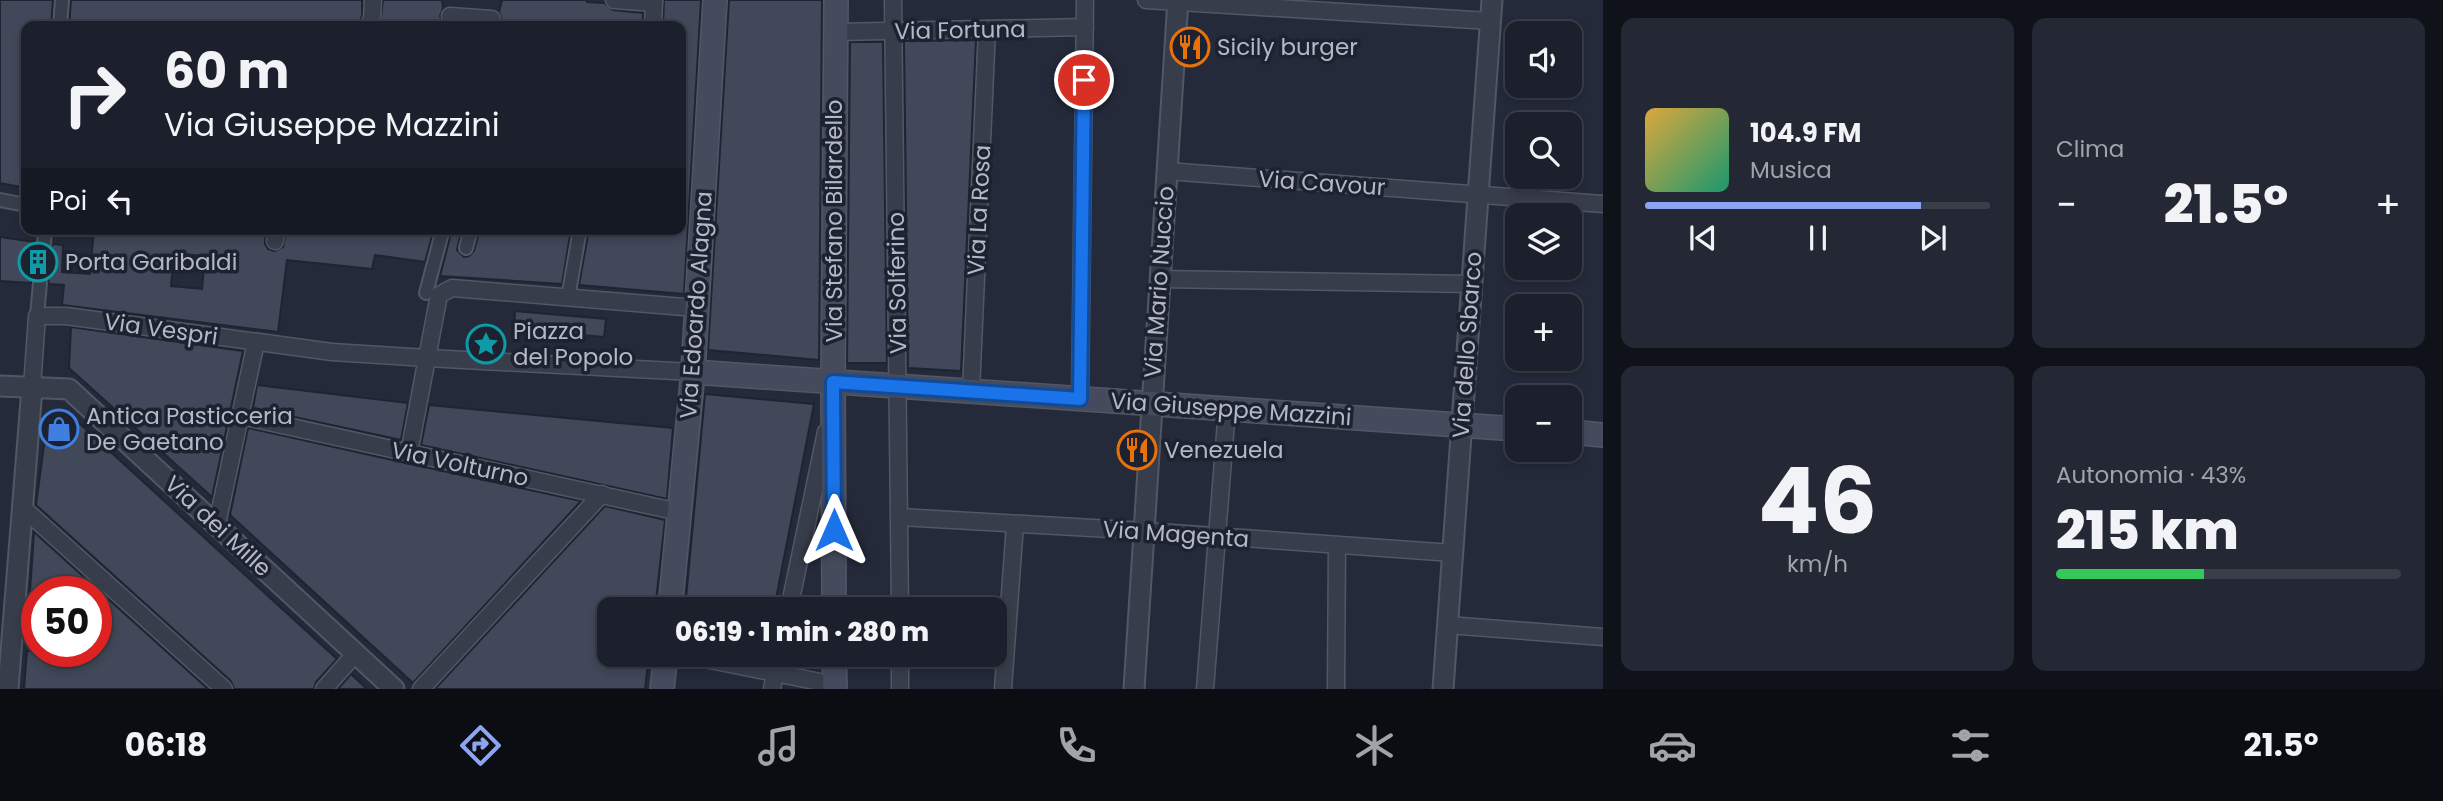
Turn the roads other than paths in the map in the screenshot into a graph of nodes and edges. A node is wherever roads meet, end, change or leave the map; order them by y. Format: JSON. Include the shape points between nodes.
{"nodes":[{"id":1,"x":62,"y":0,"type":"edge"},
{"id":2,"x":373,"y":0,"type":"edge"},
{"id":3,"x":614,"y":0,"type":"edge"},
{"id":4,"x":715,"y":0,"type":"edge"},
{"id":5,"x":836,"y":0,"type":"edge"},
{"id":6,"x":892,"y":0,"type":"edge"},
{"id":7,"x":1085,"y":0,"type":"edge"},
{"id":8,"x":1146,"y":0,"type":"edge"},
{"id":9,"x":1492,"y":0,"type":"edge"},
{"id":10,"x":654,"y":1,"type":"edge"},
{"id":11,"x":1178,"y":1,"type":"edge"},
{"id":12,"x":450,"y":14,"type":"edge"},
{"id":13,"x":492,"y":19,"type":"dead end"},
{"id":14,"x":60,"y":21,"type":"edge"},
{"id":15,"x":371,"y":21,"type":"edge"},
{"id":16,"x":653,"y":21,"type":"edge"},
{"id":17,"x":1490,"y":21,"type":"junction"},
{"id":18,"x":1085,"y":27,"type":"junction"},
{"id":19,"x":988,"y":29,"type":"junction"},
{"id":20,"x":892,"y":31,"type":"junction"},
{"id":21,"x":836,"y":32,"type":"junction"},
{"id":22,"x":1167,"y":171,"type":"junction"},
{"id":23,"x":1478,"y":194,"type":"junction"},
{"id":24,"x":0,"y":200,"type":"edge"},
{"id":25,"x":21,"y":204,"type":"edge"},
{"id":26,"x":1603,"y":204,"type":"edge"},
{"id":27,"x":45,"y":235,"type":"edge"},
{"id":28,"x":441,"y":235,"type":"edge"},
{"id":29,"x":469,"y":235,"type":"edge"},
{"id":30,"x":579,"y":235,"type":"edge"},
{"id":31,"x":44,"y":244,"type":"tunnel mouth"},
{"id":32,"x":466,"y":248,"type":"dead end"},
{"id":33,"x":1159,"y":279,"type":"junction"},
{"id":34,"x":40,"y":283,"type":"tunnel mouth"},
{"id":35,"x":1472,"y":284,"type":"junction"},
{"id":36,"x":569,"y":291,"type":"junction"},
{"id":37,"x":426,"y":293,"type":"dead end"},
{"id":38,"x":696,"y":308,"type":"junction"},
{"id":39,"x":37,"y":316,"type":"junction"},
{"id":40,"x":256,"y":342,"type":"junction"},
{"id":41,"x":427,"y":358,"type":"junction"},
{"id":42,"x":693,"y":372,"type":"junction"},
{"id":43,"x":0,"y":386,"type":"edge"},
{"id":44,"x":898,"y":386,"type":"junction"},
{"id":45,"x":32,"y":388,"type":"junction"},
{"id":46,"x":833,"y":390,"type":"junction"},
{"id":47,"x":971,"y":391,"type":"junction"},
{"id":48,"x":1080,"y":399,"type":"junction"},
{"id":49,"x":1151,"y":404,"type":"junction"},
{"id":50,"x":1227,"y":409,"type":"junction"},
{"id":51,"x":241,"y":416,"type":"junction"},
{"id":52,"x":1462,"y":425,"type":"junction"},
{"id":53,"x":1505,"y":428,"type":"edge"},
{"id":54,"x":1582,"y":433,"type":"edge"},
{"id":55,"x":1603,"y":435,"type":"edge"},
{"id":56,"x":409,"y":453,"type":"junction"},
{"id":57,"x":602,"y":494,"type":"junction"},
{"id":58,"x":22,"y":507,"type":"junction"},
{"id":59,"x":679,"y":512,"type":"junction"},
{"id":60,"x":900,"y":517,"type":"junction"},
{"id":61,"x":217,"y":524,"type":"junction"},
{"id":62,"x":1016,"y":524,"type":"junction"},
{"id":63,"x":1144,"y":531,"type":"junction"},
{"id":64,"x":1217,"y":537,"type":"junction"},
{"id":65,"x":1337,"y":545,"type":"junction"},
{"id":66,"x":1453,"y":554,"type":"junction"},
{"id":67,"x":671,"y":597,"type":"edge"},
{"id":68,"x":791,"y":597,"type":"edge"},
{"id":69,"x":834,"y":597,"type":"edge"},
{"id":70,"x":900,"y":597,"type":"edge"},
{"id":71,"x":1448,"y":625,"type":"junction"},
{"id":72,"x":1603,"y":637,"type":"edge"},
{"id":73,"x":5,"y":644,"type":"edge"},
{"id":74,"x":356,"y":653,"type":"junction"},
{"id":75,"x":665,"y":667,"type":"edge"},
{"id":76,"x":749,"y":667,"type":"edge"},
{"id":77,"x":777,"y":667,"type":"edge"},
{"id":78,"x":835,"y":667,"type":"edge"},
{"id":79,"x":900,"y":667,"type":"edge"},
{"id":80,"x":776,"y":672,"type":"junction"},
{"id":81,"x":835,"y":687,"type":"edge"},
{"id":82,"x":8,"y":689,"type":"edge"},
{"id":83,"x":224,"y":689,"type":"edge"},
{"id":84,"x":324,"y":689,"type":"edge"},
{"id":85,"x":394,"y":689,"type":"edge"},
{"id":86,"x":421,"y":689,"type":"edge"},
{"id":87,"x":662,"y":689,"type":"edge"},
{"id":88,"x":772,"y":689,"type":"edge"},
{"id":89,"x":900,"y":689,"type":"edge"},
{"id":90,"x":1003,"y":689,"type":"edge"},
{"id":91,"x":1134,"y":689,"type":"edge"},
{"id":92,"x":1205,"y":689,"type":"edge"},
{"id":93,"x":1336,"y":689,"type":"edge"},
{"id":94,"x":1443,"y":689,"type":"edge"}],
"edges":[{"from":1,"to":14,"type":"street"},
{"from":2,"to":15,"type":"street"},
{"from":3,"to":10,"type":"street"},
{"from":4,"to":38,"type":"main road","name":"Via Edoardo Alagna"},
{"from":5,"to":21,"type":"main road","name":"Via Stefano Bilardello"},
{"from":6,"to":20,"type":"street","name":"Via Solferino"},
{"from":7,"to":18,"type":"street"},
{"from":8,"to":11,"type":"street"},
{"from":9,"to":17,"type":"street","name":"Via dello Sbarco"},
{"from":10,"to":16,"type":"street"},
{"from":11,"to":17,"type":"street"},
{"from":11,"to":22,"type":"street","name":"Via Mario Nuccio"},
{"from":12,"to":13,"type":"street"},
{"from":17,"to":23,"type":"street","name":"Via dello Sbarco"},
{"from":18,"to":19,"type":"street","name":"Via Fortuna"},
{"from":18,"to":48,"type":"street"},
{"from":19,"to":20,"type":"street","name":"Via Fortuna"},
{"from":19,"to":47,"type":"street","name":"Via La Rosa"},
{"from":20,"to":21,"type":"street","name":"Via Fortuna"},
{"from":20,"to":44,"type":"street","name":"Via Solferino"},
{"from":21,"to":46,"type":"main road","name":"Via Stefano Bilardello"},
{"from":22,"to":23,"type":"street","name":"Via Cavour"},
{"from":22,"to":33,"type":"street","name":"Via Mario Nuccio"},
{"from":23,"to":26,"type":"street","name":"Via Cavour"},
{"from":23,"to":35,"type":"street","name":"Via dello Sbarco"},
{"from":24,"to":25,"type":"street"},
{"from":27,"to":31,"type":"street"},
{"from":28,"to":37,"type":"street"},
{"from":29,"to":32,"type":"street"},
{"from":30,"to":36,"type":"street"},
{"from":33,"to":35,"type":"street"},
{"from":33,"to":49,"type":"street","name":"Via Mario Nuccio"},
{"from":34,"to":39,"type":"street"},
{"from":35,"to":52,"type":"street","name":"Via dello Sbarco"},
{"from":36,"to":38,"type":"street"},
{"from":36,"to":41,"type":"street","via":[[452,288],[439,295]]},
{"from":38,"to":42,"type":"main road","name":"Via Edoardo Alagna"},
{"from":39,"to":40,"type":"street","name":"Via Vespri"},
{"from":39,"to":45,"type":"street"},
{"from":40,"to":41,"type":"street","name":"Via Vespri"},
{"from":40,"to":51,"type":"street"},
{"from":41,"to":42,"type":"street","name":"Via Vespri"},
{"from":41,"to":56,"type":"street"},
{"from":42,"to":46,"type":"main road","name":"Via Giuseppe Mazzini"},
{"from":42,"to":59,"type":"main road","name":"Via Edoardo Alagna"},
{"from":43,"to":45,"type":"street","name":"Via dei Mille"},
{"from":44,"to":46,"type":"main road","name":"Via Giuseppe Mazzini"},
{"from":44,"to":47,"type":"main road","name":"Via Giuseppe Mazzini"},
{"from":44,"to":60,"type":"street","name":"Via Solferino"},
{"from":45,"to":58,"type":"street"},
{"from":45,"to":61,"type":"street","name":"Via dei Mille","via":[[68,389]]},
{"from":46,"to":68,"type":"street"},
{"from":46,"to":69,"type":"main road","name":"Via Stefano Bilardello"},
{"from":47,"to":48,"type":"main road","name":"Via Giuseppe Mazzini"},
{"from":48,"to":49,"type":"main road","name":"Via Giuseppe Mazzini"},
{"from":49,"to":50,"type":"main road","name":"Via Giuseppe Mazzini"},
{"from":49,"to":63,"type":"street","name":"Via Mario Nuccio"},
{"from":50,"to":52,"type":"main road","name":"Via Giuseppe Mazzini"},
{"from":50,"to":64,"type":"street"},
{"from":51,"to":56,"type":"street","name":"Via Volturno"},
{"from":51,"to":61,"type":"street"},
{"from":52,"to":53,"type":"main road","name":"Via Giuseppe Mazzini"},
{"from":52,"to":66,"type":"street","name":"Via dello Sbarco"},
{"from":54,"to":55,"type":"main road"},
{"from":56,"to":57,"type":"street","name":"Via Volturno"},
{"from":57,"to":59,"type":"street","name":"Via Volturno"},
{"from":57,"to":86,"type":"street"},
{"from":58,"to":73,"type":"street"},
{"from":58,"to":83,"type":"street"},
{"from":59,"to":67,"type":"main road","name":"Via Edoardo Alagna"},
{"from":60,"to":62,"type":"street","name":"Via Magenta"},
{"from":60,"to":70,"type":"street","name":"Via Solferino"},
{"from":61,"to":74,"type":"street","name":"Via dei Mille"},
{"from":62,"to":63,"type":"street","name":"Via Magenta"},
{"from":62,"to":90,"type":"street"},
{"from":63,"to":64,"type":"street","name":"Via Magenta"},
{"from":63,"to":91,"type":"street","name":"Via Mario Nuccio"},
{"from":64,"to":65,"type":"street","name":"Via Magenta"},
{"from":64,"to":92,"type":"street"},
{"from":65,"to":66,"type":"street","name":"Via Magenta"},
{"from":65,"to":93,"type":"street"},
{"from":66,"to":71,"type":"street","name":"Via dello Sbarco"},
{"from":71,"to":72,"type":"street"},
{"from":71,"to":94,"type":"street","name":"Via dello Sbarco"},
{"from":73,"to":82,"type":"street"},
{"from":74,"to":84,"type":"street"},
{"from":74,"to":85,"type":"street","name":"Via dei Mille"},
{"from":75,"to":87,"type":"main road"},
{"from":76,"to":80,"type":"street"},
{"from":77,"to":80,"type":"street"},
{"from":78,"to":81,"type":"main road"},
{"from":79,"to":89,"type":"street"},
{"from":80,"to":81,"type":"street"},
{"from":80,"to":88,"type":"street"}]}
